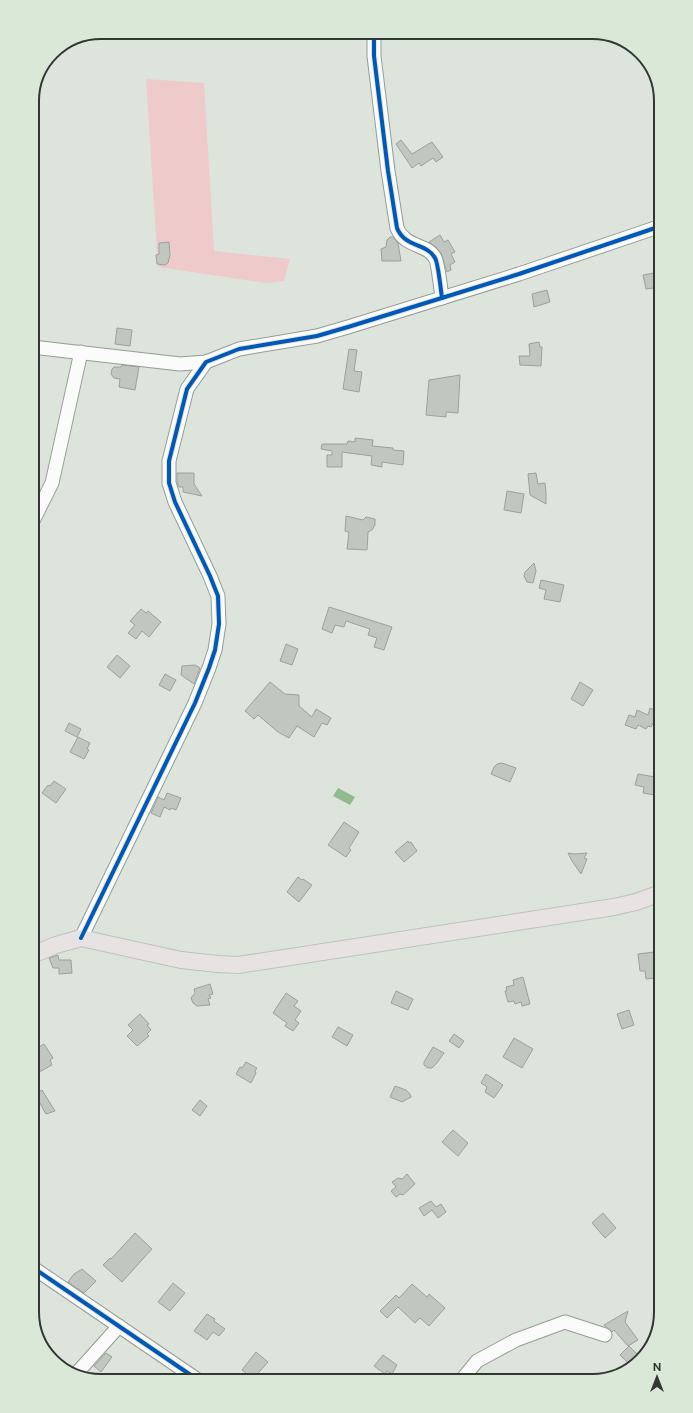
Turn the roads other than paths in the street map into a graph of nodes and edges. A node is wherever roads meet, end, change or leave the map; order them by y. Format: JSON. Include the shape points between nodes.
{"nodes":[{"id":1,"x":374,"y":39,"type":"edge"},
{"id":2,"x":654,"y":228,"type":"edge"},
{"id":3,"x":442,"y":298,"type":"junction"},
{"id":4,"x":39,"y":348,"type":"edge"},
{"id":5,"x":81,"y":352,"type":"junction"},
{"id":6,"x":206,"y":362,"type":"junction"},
{"id":7,"x":39,"y":509,"type":"edge"},
{"id":8,"x":654,"y":896,"type":"edge"},
{"id":9,"x":81,"y":938,"type":"junction"},
{"id":10,"x":39,"y":952,"type":"edge"},
{"id":11,"x":39,"y":1272,"type":"edge"},
{"id":12,"x":119,"y":1326,"type":"junction"},
{"id":13,"x":605,"y":1335,"type":"dead end"},
{"id":14,"x":79,"y":1370,"type":"edge"},
{"id":15,"x":189,"y":1374,"type":"edge"},
{"id":16,"x":466,"y":1374,"type":"edge"}],
"edges":[{"from":1,"to":3,"type":"street","via":[[374,56],[397,228],[405,240],[428,251],[436,258]]},
{"from":2,"to":3,"type":"street"},
{"from":3,"to":6,"type":"street","via":[[317,336],[239,349]]},
{"from":4,"to":5,"type":"street"},
{"from":5,"to":6,"type":"street","via":[[180,364]]},
{"from":5,"to":7,"type":"street","via":[[52,483]]},
{"from":6,"to":9,"type":"street","via":[[187,389],[169,461],[169,483],[175,502],[218,596],[219,624],[215,650],[195,703]]},
{"from":8,"to":9,"type":"main road","via":[[614,907],[238,965],[181,960]]},
{"from":9,"to":10,"type":"main road"},
{"from":11,"to":12,"type":"street"},
{"from":12,"to":14,"type":"street"},
{"from":12,"to":15,"type":"street"},
{"from":13,"to":16,"type":"street","via":[[565,1322],[516,1340],[477,1361]]}]}
